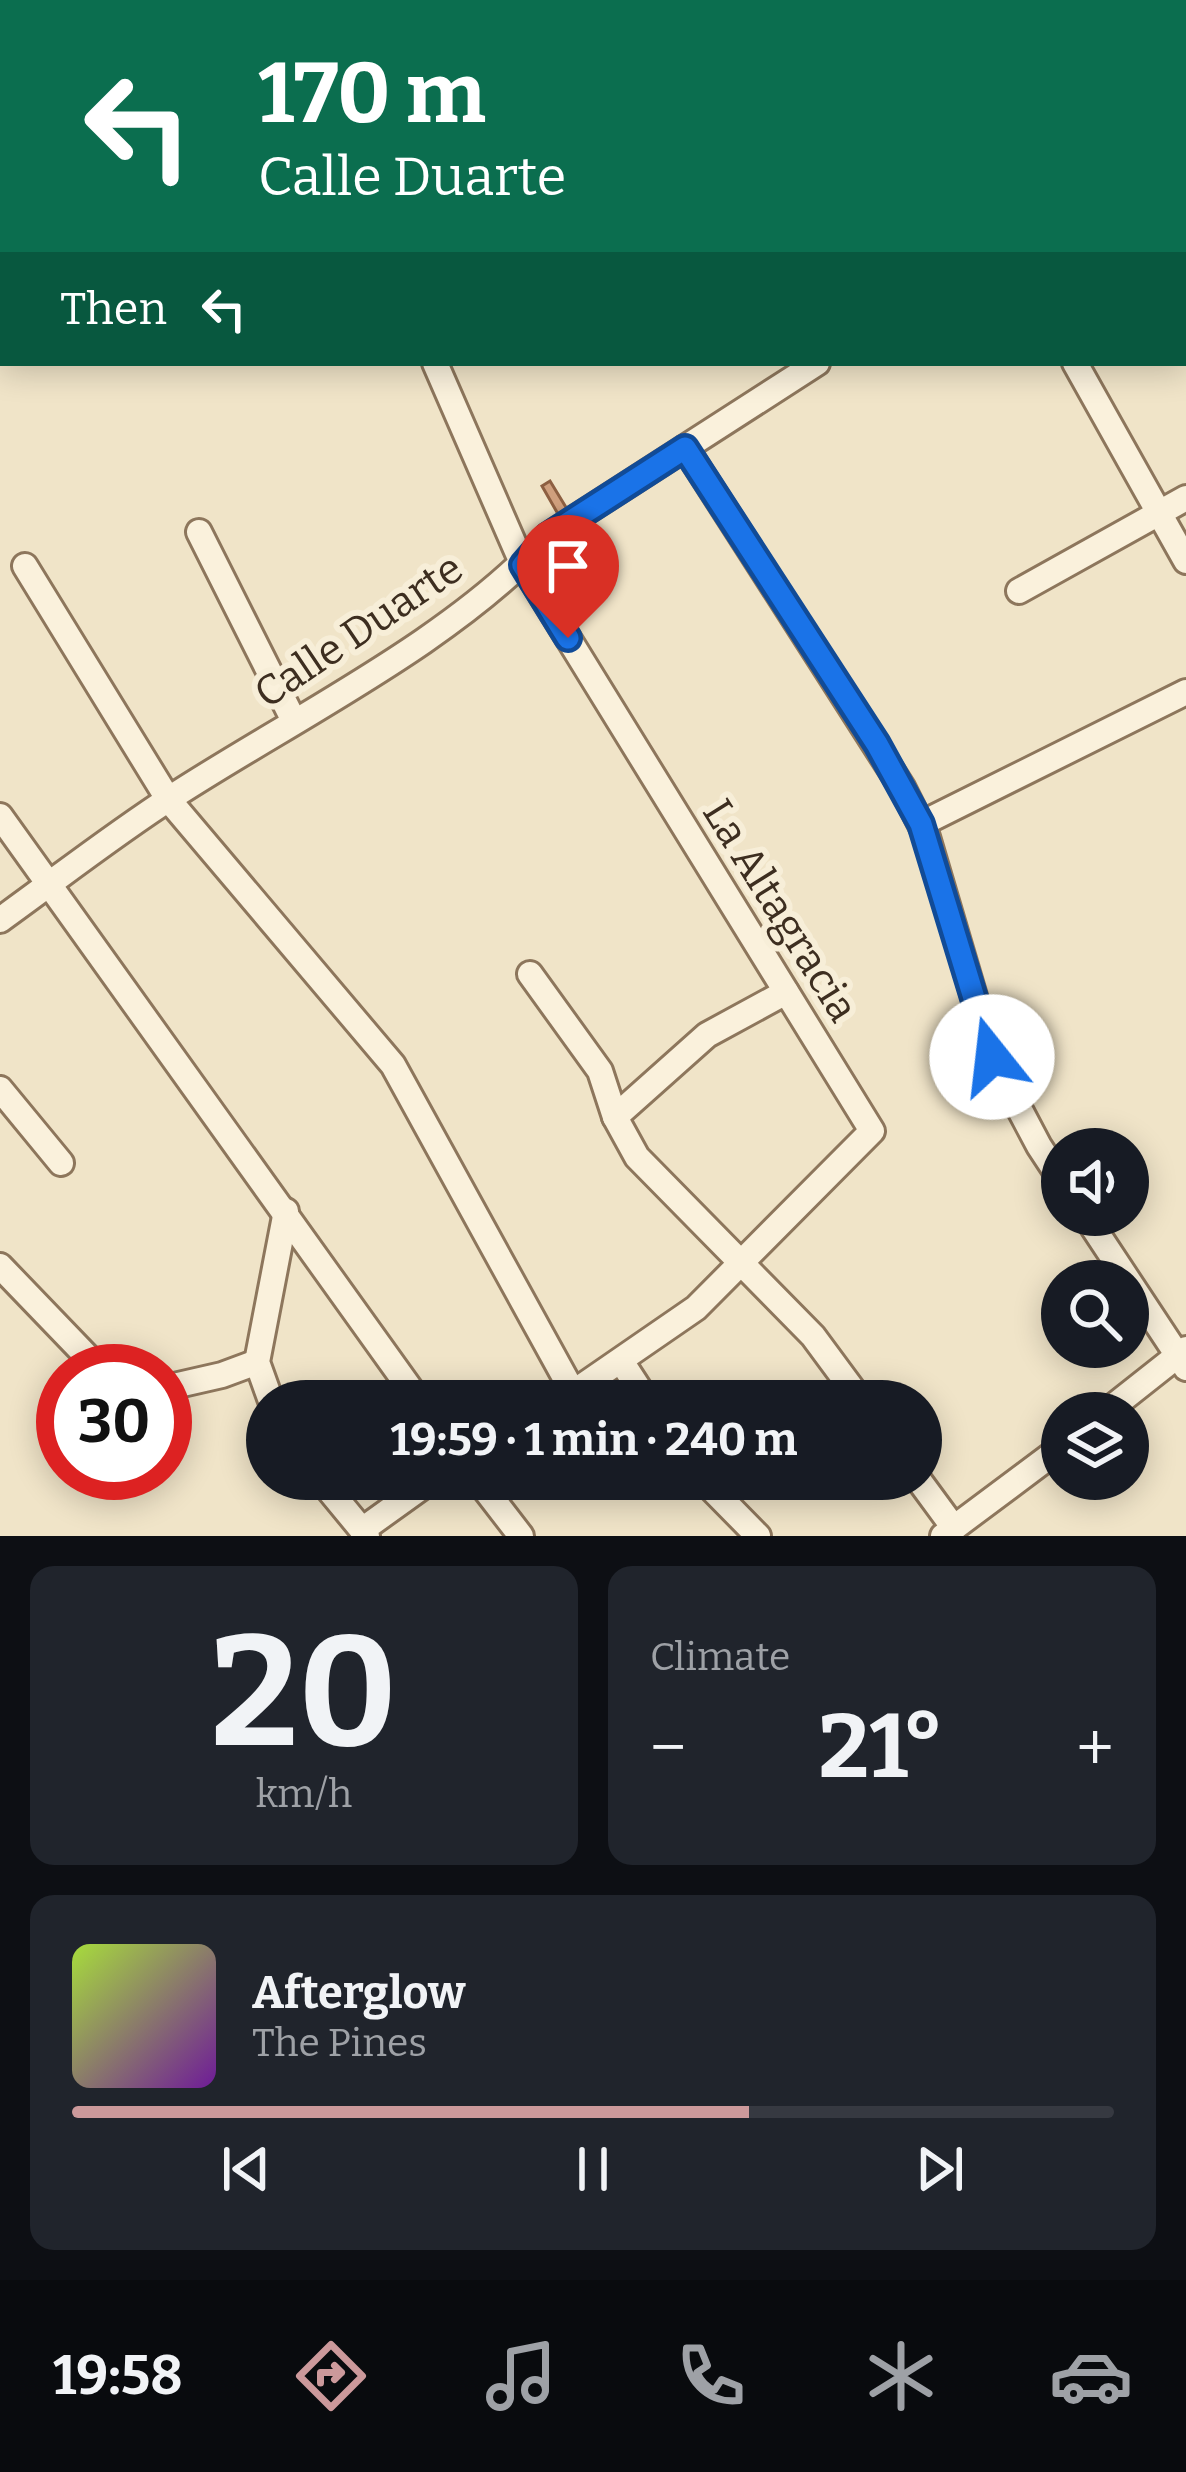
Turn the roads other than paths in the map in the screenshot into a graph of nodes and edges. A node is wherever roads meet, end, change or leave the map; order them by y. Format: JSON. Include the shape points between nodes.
{"nodes":[{"id":1,"x":436,"y":366,"type":"edge"},
{"id":2,"x":812,"y":366,"type":"edge"},
{"id":3,"x":1077,"y":366,"type":"edge"},
{"id":4,"x":685,"y":448,"type":"junction"},
{"id":5,"x":1186,"y":498,"type":"edge"},
{"id":6,"x":1158,"y":514,"type":"junction"},
{"id":7,"x":199,"y":532,"type":"dead end"},
{"id":8,"x":1186,"y":561,"type":"edge"},
{"id":9,"x":523,"y":565,"type":"junction"},
{"id":10,"x":25,"y":566,"type":"dead end"},
{"id":11,"x":1019,"y":591,"type":"dead end"},
{"id":12,"x":1186,"y":692,"type":"edge"},
{"id":13,"x":294,"y":721,"type":"junction"},
{"id":14,"x":168,"y":799,"type":"junction"},
{"id":15,"x":0,"y":816,"type":"edge"},
{"id":16,"x":921,"y":824,"type":"junction"},
{"id":17,"x":50,"y":884,"type":"junction"},
{"id":18,"x":0,"y":920,"type":"edge"},
{"id":19,"x":530,"y":974,"type":"dead end"},
{"id":20,"x":786,"y":992,"type":"junction"},
{"id":21,"x":0,"y":1089,"type":"edge"},
{"id":22,"x":615,"y":1117,"type":"junction"},
{"id":23,"x":1041,"y":1144,"type":"edge"},
{"id":24,"x":61,"y":1163,"type":"dead end"},
{"id":25,"x":286,"y":1211,"type":"junction"},
{"id":26,"x":1099,"y":1236,"type":"edge"},
{"id":27,"x":740,"y":1264,"type":"junction"},
{"id":28,"x":0,"y":1266,"type":"edge"},
{"id":29,"x":75,"y":1344,"type":"edge"},
{"id":30,"x":1183,"y":1358,"type":"edge"},
{"id":31,"x":621,"y":1361,"type":"junction"},
{"id":32,"x":257,"y":1362,"type":"junction"},
{"id":33,"x":263,"y":1380,"type":"edge"},
{"id":34,"x":404,"y":1380,"type":"edge"},
{"id":35,"x":559,"y":1380,"type":"edge"},
{"id":36,"x":593,"y":1380,"type":"edge"},
{"id":37,"x":633,"y":1380,"type":"edge"},
{"id":38,"x":845,"y":1380,"type":"edge"},
{"id":39,"x":192,"y":1382,"type":"edge"},
{"id":40,"x":1135,"y":1392,"type":"edge"},
{"id":41,"x":1041,"y":1463,"type":"edge"},
{"id":42,"x":338,"y":1500,"type":"edge"},
{"id":43,"x":407,"y":1500,"type":"edge"},
{"id":44,"x":493,"y":1500,"type":"edge"},
{"id":45,"x":723,"y":1500,"type":"edge"},
{"id":46,"x":930,"y":1500,"type":"edge"},
{"id":47,"x":948,"y":1532,"type":"edge"},
{"id":48,"x":365,"y":1533,"type":"edge"},
{"id":49,"x":521,"y":1536,"type":"edge"},
{"id":50,"x":758,"y":1536,"type":"edge"}],
"edges":[{"from":1,"to":9,"type":"street","name":"La Altagracia"},
{"from":2,"to":4,"type":"street","name":"Calle Duarte"},
{"from":3,"to":6,"type":"street"},
{"from":4,"to":9,"type":"street","name":"Calle Duarte","via":[[548,536]]},
{"from":4,"to":16,"type":"street"},
{"from":5,"to":6,"type":"street"},
{"from":6,"to":8,"type":"street"},
{"from":6,"to":11,"type":"street"},
{"from":7,"to":13,"type":"street"},
{"from":9,"to":13,"type":"street","name":"Calle Duarte"},
{"from":9,"to":20,"type":"street","name":"La Altagracia"},
{"from":10,"to":14,"type":"street"},
{"from":12,"to":16,"type":"street"},
{"from":13,"to":14,"type":"street","name":"Calle Duarte"},
{"from":14,"to":17,"type":"street","name":"Calle Duarte"},
{"from":14,"to":35,"type":"street","via":[[393,1065]]},
{"from":15,"to":17,"type":"street"},
{"from":16,"to":23,"type":"street","via":[[992,1057]]},
{"from":17,"to":18,"type":"street","name":"Calle Duarte"},
{"from":17,"to":25,"type":"street"},
{"from":19,"to":22,"type":"street","via":[[600,1071]]},
{"from":20,"to":22,"type":"street","via":[[707,1035]]},
{"from":20,"to":27,"type":"street","name":"La Altagracia","via":[[872,1132]]},
{"from":21,"to":24,"type":"street"},
{"from":22,"to":27,"type":"street","via":[[638,1157]]},
{"from":25,"to":32,"type":"street"},
{"from":25,"to":34,"type":"street"},
{"from":26,"to":30,"type":"street"},
{"from":27,"to":31,"type":"street","name":"La Altagracia","via":[[696,1308]]},
{"from":27,"to":38,"type":"street"},
{"from":28,"to":29,"type":"street"},
{"from":30,"to":40,"type":"street"},
{"from":31,"to":36,"type":"street","name":"La Altagracia"},
{"from":31,"to":37,"type":"street"},
{"from":32,"to":33,"type":"street"},
{"from":32,"to":39,"type":"street"},
{"from":41,"to":47,"type":"street"},
{"from":42,"to":48,"type":"street"},
{"from":43,"to":48,"type":"street"},
{"from":44,"to":49,"type":"street"},
{"from":45,"to":50,"type":"street"},
{"from":46,"to":47,"type":"street"}]}
